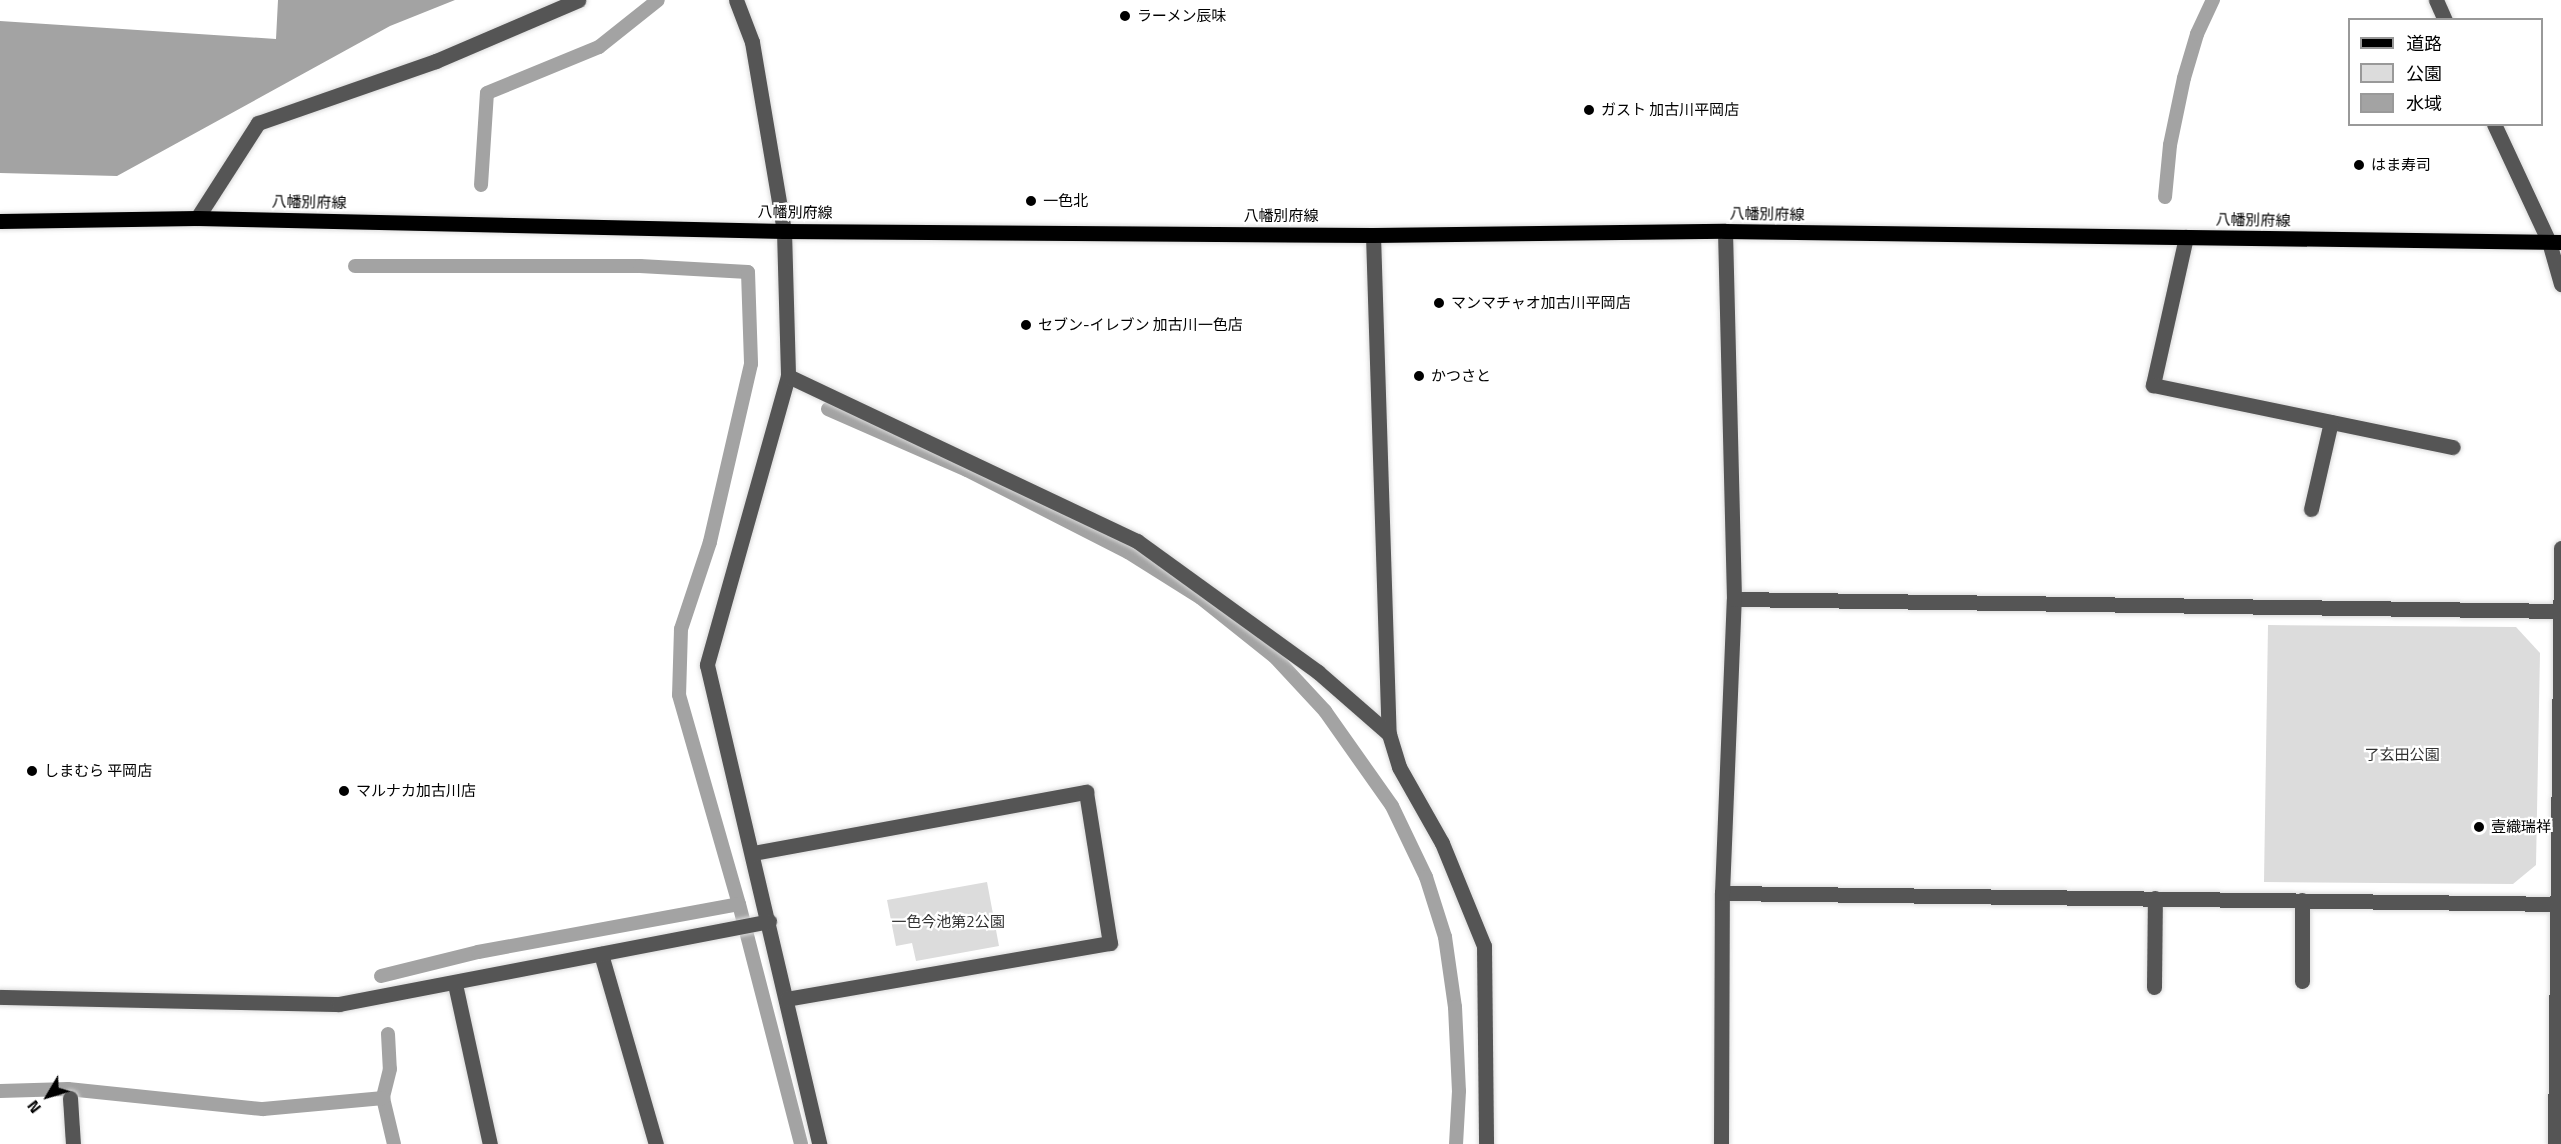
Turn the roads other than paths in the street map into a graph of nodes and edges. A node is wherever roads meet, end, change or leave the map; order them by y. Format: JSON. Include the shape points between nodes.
{"nodes":[{"id":1,"x":578,"y":0,"type":"edge"},
{"id":2,"x":736,"y":0,"type":"edge"},
{"id":3,"x":2436,"y":0,"type":"edge"},
{"id":4,"x":2444,"y":18,"type":"edge"},
{"id":5,"x":2495,"y":126,"type":"edge"},
{"id":6,"x":197,"y":218,"type":"junction"},
{"id":7,"x":0,"y":221,"type":"edge"},
{"id":8,"x":784,"y":231,"type":"junction"},
{"id":9,"x":1725,"y":231,"type":"junction"},
{"id":10,"x":1373,"y":235,"type":"junction"},
{"id":11,"x":2186,"y":237,"type":"junction"},
{"id":12,"x":2555,"y":242,"type":"edge"},
{"id":13,"x":2561,"y":284,"type":"edge"},
{"id":14,"x":788,"y":376,"type":"junction"},
{"id":15,"x":2331,"y":422,"type":"junction"},
{"id":16,"x":2453,"y":447,"type":"dead end"},
{"id":17,"x":2311,"y":509,"type":"dead end"},
{"id":18,"x":2561,"y":548,"type":"edge"},
{"id":19,"x":1734,"y":599,"type":"junction"},
{"id":20,"x":2561,"y":611,"type":"edge"},
{"id":21,"x":1389,"y":734,"type":"junction"},
{"id":22,"x":753,"y":853,"type":"junction"},
{"id":23,"x":1722,"y":892,"type":"junction"},
{"id":24,"x":2155,"y":898,"type":"junction"},
{"id":25,"x":2302,"y":900,"type":"junction"},
{"id":26,"x":2558,"y":904,"type":"junction"},
{"id":27,"x":769,"y":921,"type":"junction"},
{"id":28,"x":601,"y":954,"type":"junction"},
{"id":29,"x":2302,"y":981,"type":"dead end"},
{"id":30,"x":455,"y":984,"type":"junction"},
{"id":31,"x":2154,"y":987,"type":"dead end"},
{"id":32,"x":0,"y":997,"type":"edge"},
{"id":33,"x":787,"y":999,"type":"junction"},
{"id":34,"x":70,"y":1098,"type":"dead end"},
{"id":35,"x":73,"y":1144,"type":"edge"},
{"id":36,"x":490,"y":1144,"type":"edge"},
{"id":37,"x":656,"y":1144,"type":"edge"},
{"id":38,"x":819,"y":1144,"type":"edge"},
{"id":39,"x":1486,"y":1144,"type":"edge"},
{"id":40,"x":1721,"y":1144,"type":"edge"},
{"id":41,"x":2554,"y":1144,"type":"edge"}],
"edges":[{"from":1,"to":6,"type":"street","via":[[436,61],[258,123]]},
{"from":2,"to":8,"type":"street","via":[[752,42]]},
{"from":3,"to":4,"type":"street"},
{"from":5,"to":12,"type":"street"},
{"from":6,"to":7,"type":"main road","name":"八幡別府線"},
{"from":6,"to":8,"type":"main road","name":"八幡別府線"},
{"from":8,"to":10,"type":"main road","name":"八幡別府線"},
{"from":8,"to":14,"type":"street"},
{"from":9,"to":10,"type":"main road","name":"八幡別府線"},
{"from":9,"to":11,"type":"main road","name":"八幡別府線"},
{"from":9,"to":19,"type":"street"},
{"from":10,"to":21,"type":"street"},
{"from":11,"to":12,"type":"main road","name":"八幡別府線"},
{"from":11,"to":15,"type":"street","via":[[2153,385]]},
{"from":12,"to":13,"type":"street"},
{"from":14,"to":21,"type":"street","via":[[1137,541],[1318,672]]},
{"from":14,"to":22,"type":"street","via":[[707,665]]},
{"from":15,"to":16,"type":"street"},
{"from":15,"to":17,"type":"street"},
{"from":18,"to":20,"type":"street"},
{"from":19,"to":20,"type":"street"},
{"from":19,"to":23,"type":"street"},
{"from":20,"to":26,"type":"street"},
{"from":21,"to":39,"type":"street","via":[[1399,767],[1442,843],[1484,946]]},
{"from":22,"to":27,"type":"street"},
{"from":22,"to":33,"type":"street","via":[[1086,792],[1110,943]]},
{"from":23,"to":24,"type":"street"},
{"from":23,"to":40,"type":"street"},
{"from":24,"to":25,"type":"street"},
{"from":24,"to":31,"type":"street"},
{"from":25,"to":26,"type":"street"},
{"from":25,"to":29,"type":"street"},
{"from":26,"to":41,"type":"street"},
{"from":27,"to":28,"type":"street"},
{"from":27,"to":33,"type":"street"},
{"from":28,"to":30,"type":"street"},
{"from":28,"to":37,"type":"street"},
{"from":30,"to":32,"type":"street","via":[[339,1004]]},
{"from":30,"to":36,"type":"street"},
{"from":33,"to":38,"type":"street"},
{"from":34,"to":35,"type":"street"}]}
